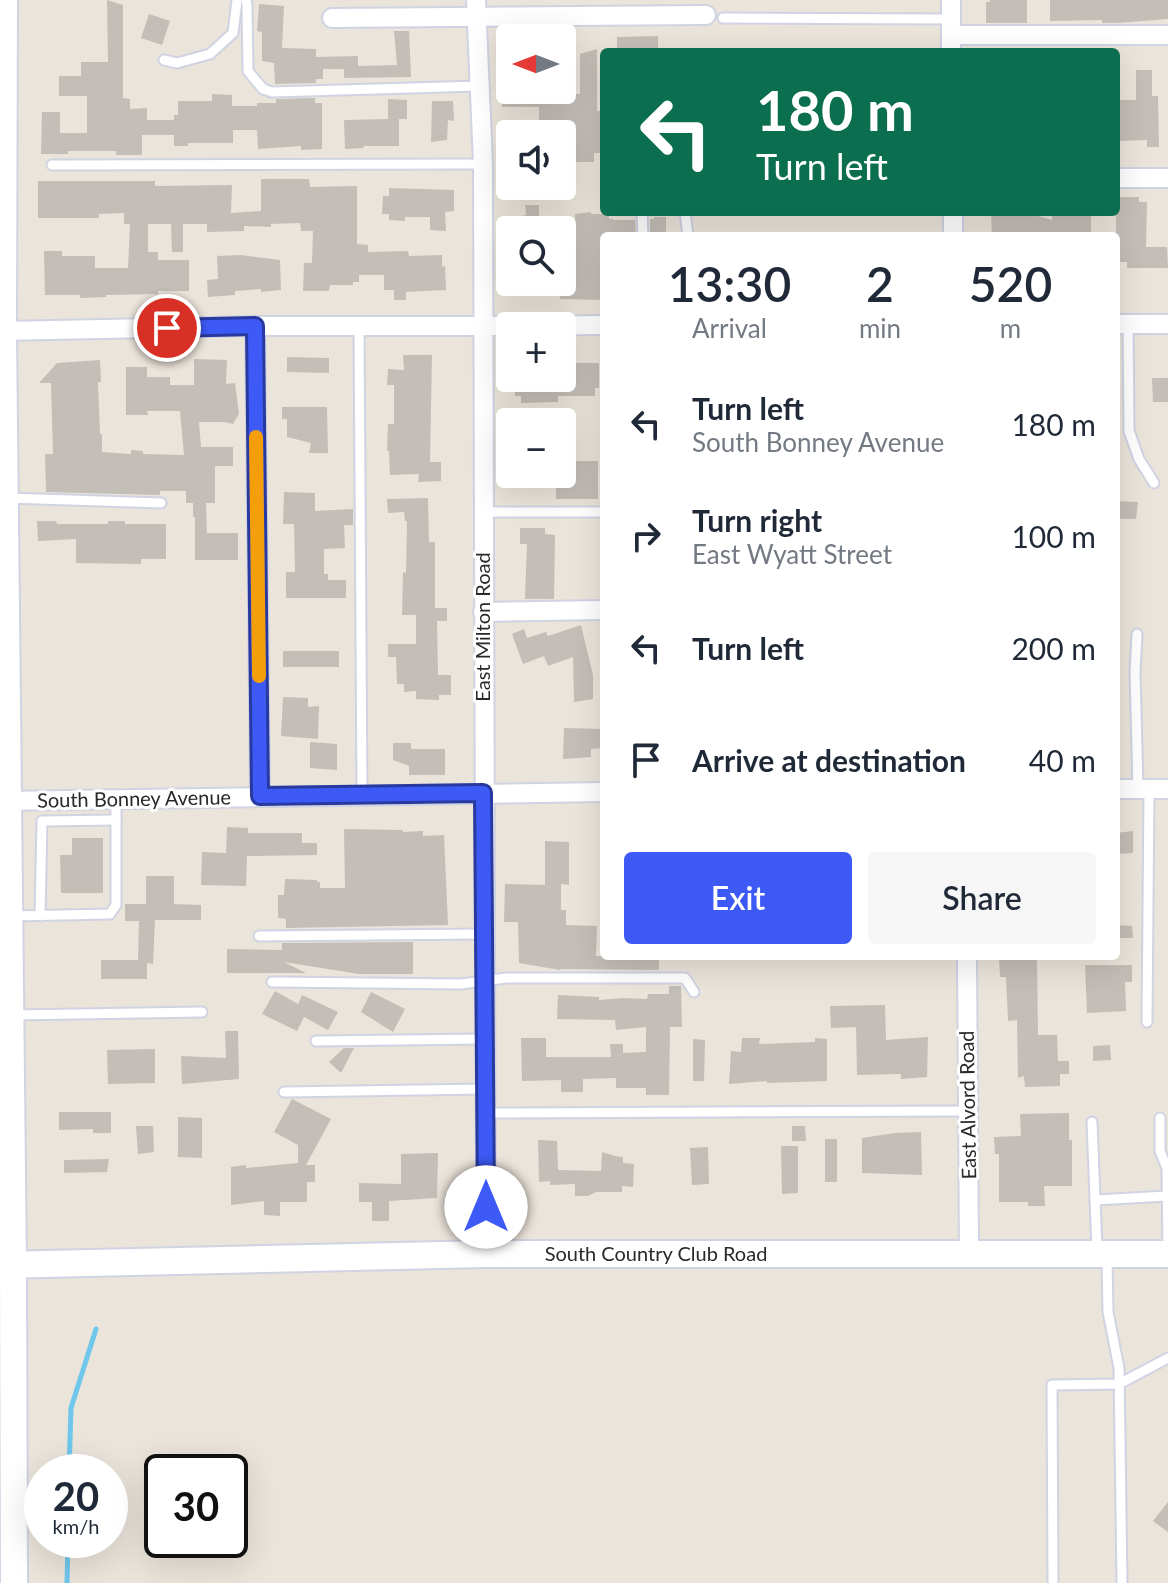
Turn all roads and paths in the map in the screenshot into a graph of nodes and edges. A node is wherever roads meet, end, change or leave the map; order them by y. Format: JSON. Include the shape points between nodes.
{"nodes":[{"id":1,"x":4,"y":0,"type":"edge"},
{"id":2,"x":237,"y":0,"type":"edge"},
{"id":3,"x":246,"y":0,"type":"edge"},
{"id":4,"x":476,"y":8,"type":"edge"},
{"id":5,"x":715,"y":16,"type":"joint"},
{"id":6,"x":332,"y":18,"type":"dead end"},
{"id":7,"x":951,"y":27,"type":"edge"},
{"id":8,"x":1168,"y":35,"type":"edge"},
{"id":9,"x":164,"y":60,"type":"dead end"},
{"id":10,"x":479,"y":86,"type":"junction"},
{"id":11,"x":483,"y":164,"type":"junction"},
{"id":12,"x":52,"y":165,"type":"dead end"},
{"id":13,"x":1120,"y":178,"type":"edge"},
{"id":14,"x":1168,"y":178,"type":"edge"},
{"id":15,"x":1122,"y":324,"type":"edge"},
{"id":16,"x":1168,"y":324,"type":"edge"},
{"id":17,"x":576,"y":325,"type":"edge"},
{"id":18,"x":600,"y":325,"type":"edge"},
{"id":19,"x":255,"y":326,"type":"junction"},
{"id":20,"x":483,"y":326,"type":"junction"},
{"id":21,"x":496,"y":326,"type":"edge"},
{"id":22,"x":359,"y":327,"type":"junction"},
{"id":23,"x":2,"y":331,"type":"edge"},
{"id":24,"x":1154,"y":483,"type":"dead end"},
{"id":25,"x":5,"y":498,"type":"junction"},
{"id":26,"x":161,"y":503,"type":"dead end"},
{"id":27,"x":483,"y":512,"type":"junction"},
{"id":28,"x":600,"y":512,"type":"edge"},
{"id":29,"x":600,"y":610,"type":"edge"},
{"id":30,"x":483,"y":612,"type":"junction"},
{"id":31,"x":1137,"y":634,"type":"dead end"},
{"id":32,"x":1120,"y":789,"type":"edge"},
{"id":33,"x":1152,"y":789,"type":"edge"},
{"id":34,"x":600,"y":792,"type":"edge"},
{"id":35,"x":483,"y":793,"type":"junction"},
{"id":36,"x":362,"y":795,"type":"junction"},
{"id":37,"x":260,"y":796,"type":"junction"},
{"id":38,"x":116,"y":799,"type":"junction"},
{"id":39,"x":4,"y":801,"type":"edge"},
{"id":40,"x":116,"y":820,"type":"junction"},
{"id":41,"x":6,"y":901,"type":"edge"},
{"id":42,"x":40,"y":916,"type":"junction"},
{"id":43,"x":484,"y":934,"type":"junction"},
{"id":44,"x":259,"y":936,"type":"dead end"},
{"id":45,"x":967,"y":960,"type":"edge"},
{"id":46,"x":484,"y":980,"type":"junction"},
{"id":47,"x":272,"y":982,"type":"dead end"},
{"id":48,"x":694,"y":992,"type":"dead end"},
{"id":49,"x":202,"y":1012,"type":"dead end"},
{"id":50,"x":11,"y":1015,"type":"junction"},
{"id":51,"x":1147,"y":1022,"type":"dead end"},
{"id":52,"x":485,"y":1039,"type":"junction"},
{"id":53,"x":316,"y":1041,"type":"dead end"},
{"id":54,"x":6,"y":1044,"type":"edge"},
{"id":55,"x":485,"y":1089,"type":"junction"},
{"id":56,"x":284,"y":1092,"type":"dead end"},
{"id":57,"x":968,"y":1111,"type":"junction"},
{"id":58,"x":485,"y":1113,"type":"junction"},
{"id":59,"x":1160,"y":1118,"type":"dead end"},
{"id":60,"x":1092,"y":1122,"type":"dead end"},
{"id":61,"x":1167,"y":1196,"type":"edge"},
{"id":62,"x":1095,"y":1200,"type":"junction"},
{"id":63,"x":1167,"y":1219,"type":"edge"},
{"id":64,"x":486,"y":1254,"type":"junction"},
{"id":65,"x":969,"y":1254,"type":"junction"},
{"id":66,"x":1102,"y":1254,"type":"junction"},
{"id":67,"x":1168,"y":1254,"type":"edge"},
{"id":68,"x":6,"y":1265,"type":"edge"},
{"id":69,"x":1168,"y":1358,"type":"edge"},
{"id":70,"x":1119,"y":1384,"type":"junction"},
{"id":71,"x":14,"y":1583,"type":"edge"},
{"id":72,"x":1053,"y":1583,"type":"edge"},
{"id":73,"x":1122,"y":1583,"type":"edge"}],
"edges":[{"from":1,"to":23,"type":"street"},
{"from":2,"to":9,"type":"lane","via":[[233,33],[210,54],[177,63]]},
{"from":3,"to":10,"type":"lane","via":[[248,71],[263,89]]},
{"from":4,"to":5,"type":"street"},
{"from":4,"to":6,"type":"street"},
{"from":4,"to":10,"type":"street","name":"East Milton Road"},
{"from":5,"to":7,"type":"lane"},
{"from":7,"to":8,"type":"street"},
{"from":10,"to":11,"type":"street","name":"East Milton Road"},
{"from":11,"to":12,"type":"lane"},
{"from":11,"to":20,"type":"street","name":"East Milton Road"},
{"from":13,"to":14,"type":"street"},
{"from":15,"to":16,"type":"street"},
{"from":15,"to":24,"type":"lane","via":[[1129,431]]},
{"from":17,"to":18,"type":"street"},
{"from":19,"to":22,"type":"street"},
{"from":19,"to":23,"type":"street"},
{"from":19,"to":37,"type":"street"},
{"from":20,"to":21,"type":"street"},
{"from":20,"to":22,"type":"street"},
{"from":20,"to":27,"type":"street","name":"East Milton Road"},
{"from":22,"to":36,"type":"lane"},
{"from":23,"to":25,"type":"street"},
{"from":25,"to":26,"type":"lane"},
{"from":25,"to":39,"type":"street"},
{"from":27,"to":28,"type":"lane"},
{"from":27,"to":30,"type":"street","name":"East Milton Road"},
{"from":29,"to":30,"type":"street"},
{"from":30,"to":35,"type":"street","name":"East Milton Road"},
{"from":31,"to":33,"type":"lane","via":[[1135,672]]},
{"from":32,"to":33,"type":"street"},
{"from":33,"to":51,"type":"lane"},
{"from":34,"to":35,"type":"street","name":"South Bonney Avenue"},
{"from":35,"to":36,"type":"street","name":"South Bonney Avenue"},
{"from":35,"to":43,"type":"street","name":"East Milton Road"},
{"from":36,"to":37,"type":"street","name":"South Bonney Avenue"},
{"from":37,"to":38,"type":"street","name":"South Bonney Avenue"},
{"from":38,"to":39,"type":"street","name":"South Bonney Avenue"},
{"from":38,"to":40,"type":"lane"},
{"from":39,"to":41,"type":"street"},
{"from":40,"to":42,"type":"lane","via":[[116,905],[110,914]]},
{"from":40,"to":42,"type":"lane","via":[[42,821]]},
{"from":41,"to":42,"type":"lane"},
{"from":41,"to":50,"type":"street"},
{"from":43,"to":44,"type":"lane"},
{"from":43,"to":46,"type":"street","name":"East Milton Road"},
{"from":45,"to":57,"type":"street","name":"East Alvord Road"},
{"from":46,"to":47,"type":"lane"},
{"from":46,"to":48,"type":"lane","via":[[679,976]]},
{"from":46,"to":52,"type":"street","name":"East Milton Road"},
{"from":49,"to":50,"type":"lane"},
{"from":50,"to":54,"type":"street"},
{"from":52,"to":53,"type":"lane"},
{"from":52,"to":55,"type":"street","name":"East Milton Road"},
{"from":54,"to":68,"type":"street"},
{"from":55,"to":56,"type":"lane"},
{"from":55,"to":58,"type":"street","name":"East Milton Road"},
{"from":57,"to":58,"type":"lane"},
{"from":57,"to":65,"type":"street","name":"East Alvord Road"},
{"from":58,"to":64,"type":"street","name":"East Milton Road"},
{"from":59,"to":61,"type":"lane"},
{"from":60,"to":62,"type":"lane"},
{"from":61,"to":62,"type":"lane"},
{"from":61,"to":63,"type":"lane"},
{"from":62,"to":66,"type":"lane"},
{"from":63,"to":67,"type":"lane"},
{"from":64,"to":65,"type":"street","name":"South Country Club Road"},
{"from":64,"to":68,"type":"street","name":"South Country Club Road"},
{"from":65,"to":66,"type":"street","name":"South Country Club Road"},
{"from":66,"to":67,"type":"street","name":"South Country Club Road"},
{"from":66,"to":70,"type":"lane"},
{"from":68,"to":71,"type":"street"},
{"from":69,"to":70,"type":"lane"},
{"from":70,"to":72,"type":"lane","via":[[1052,1385]]},
{"from":70,"to":73,"type":"lane"}]}
